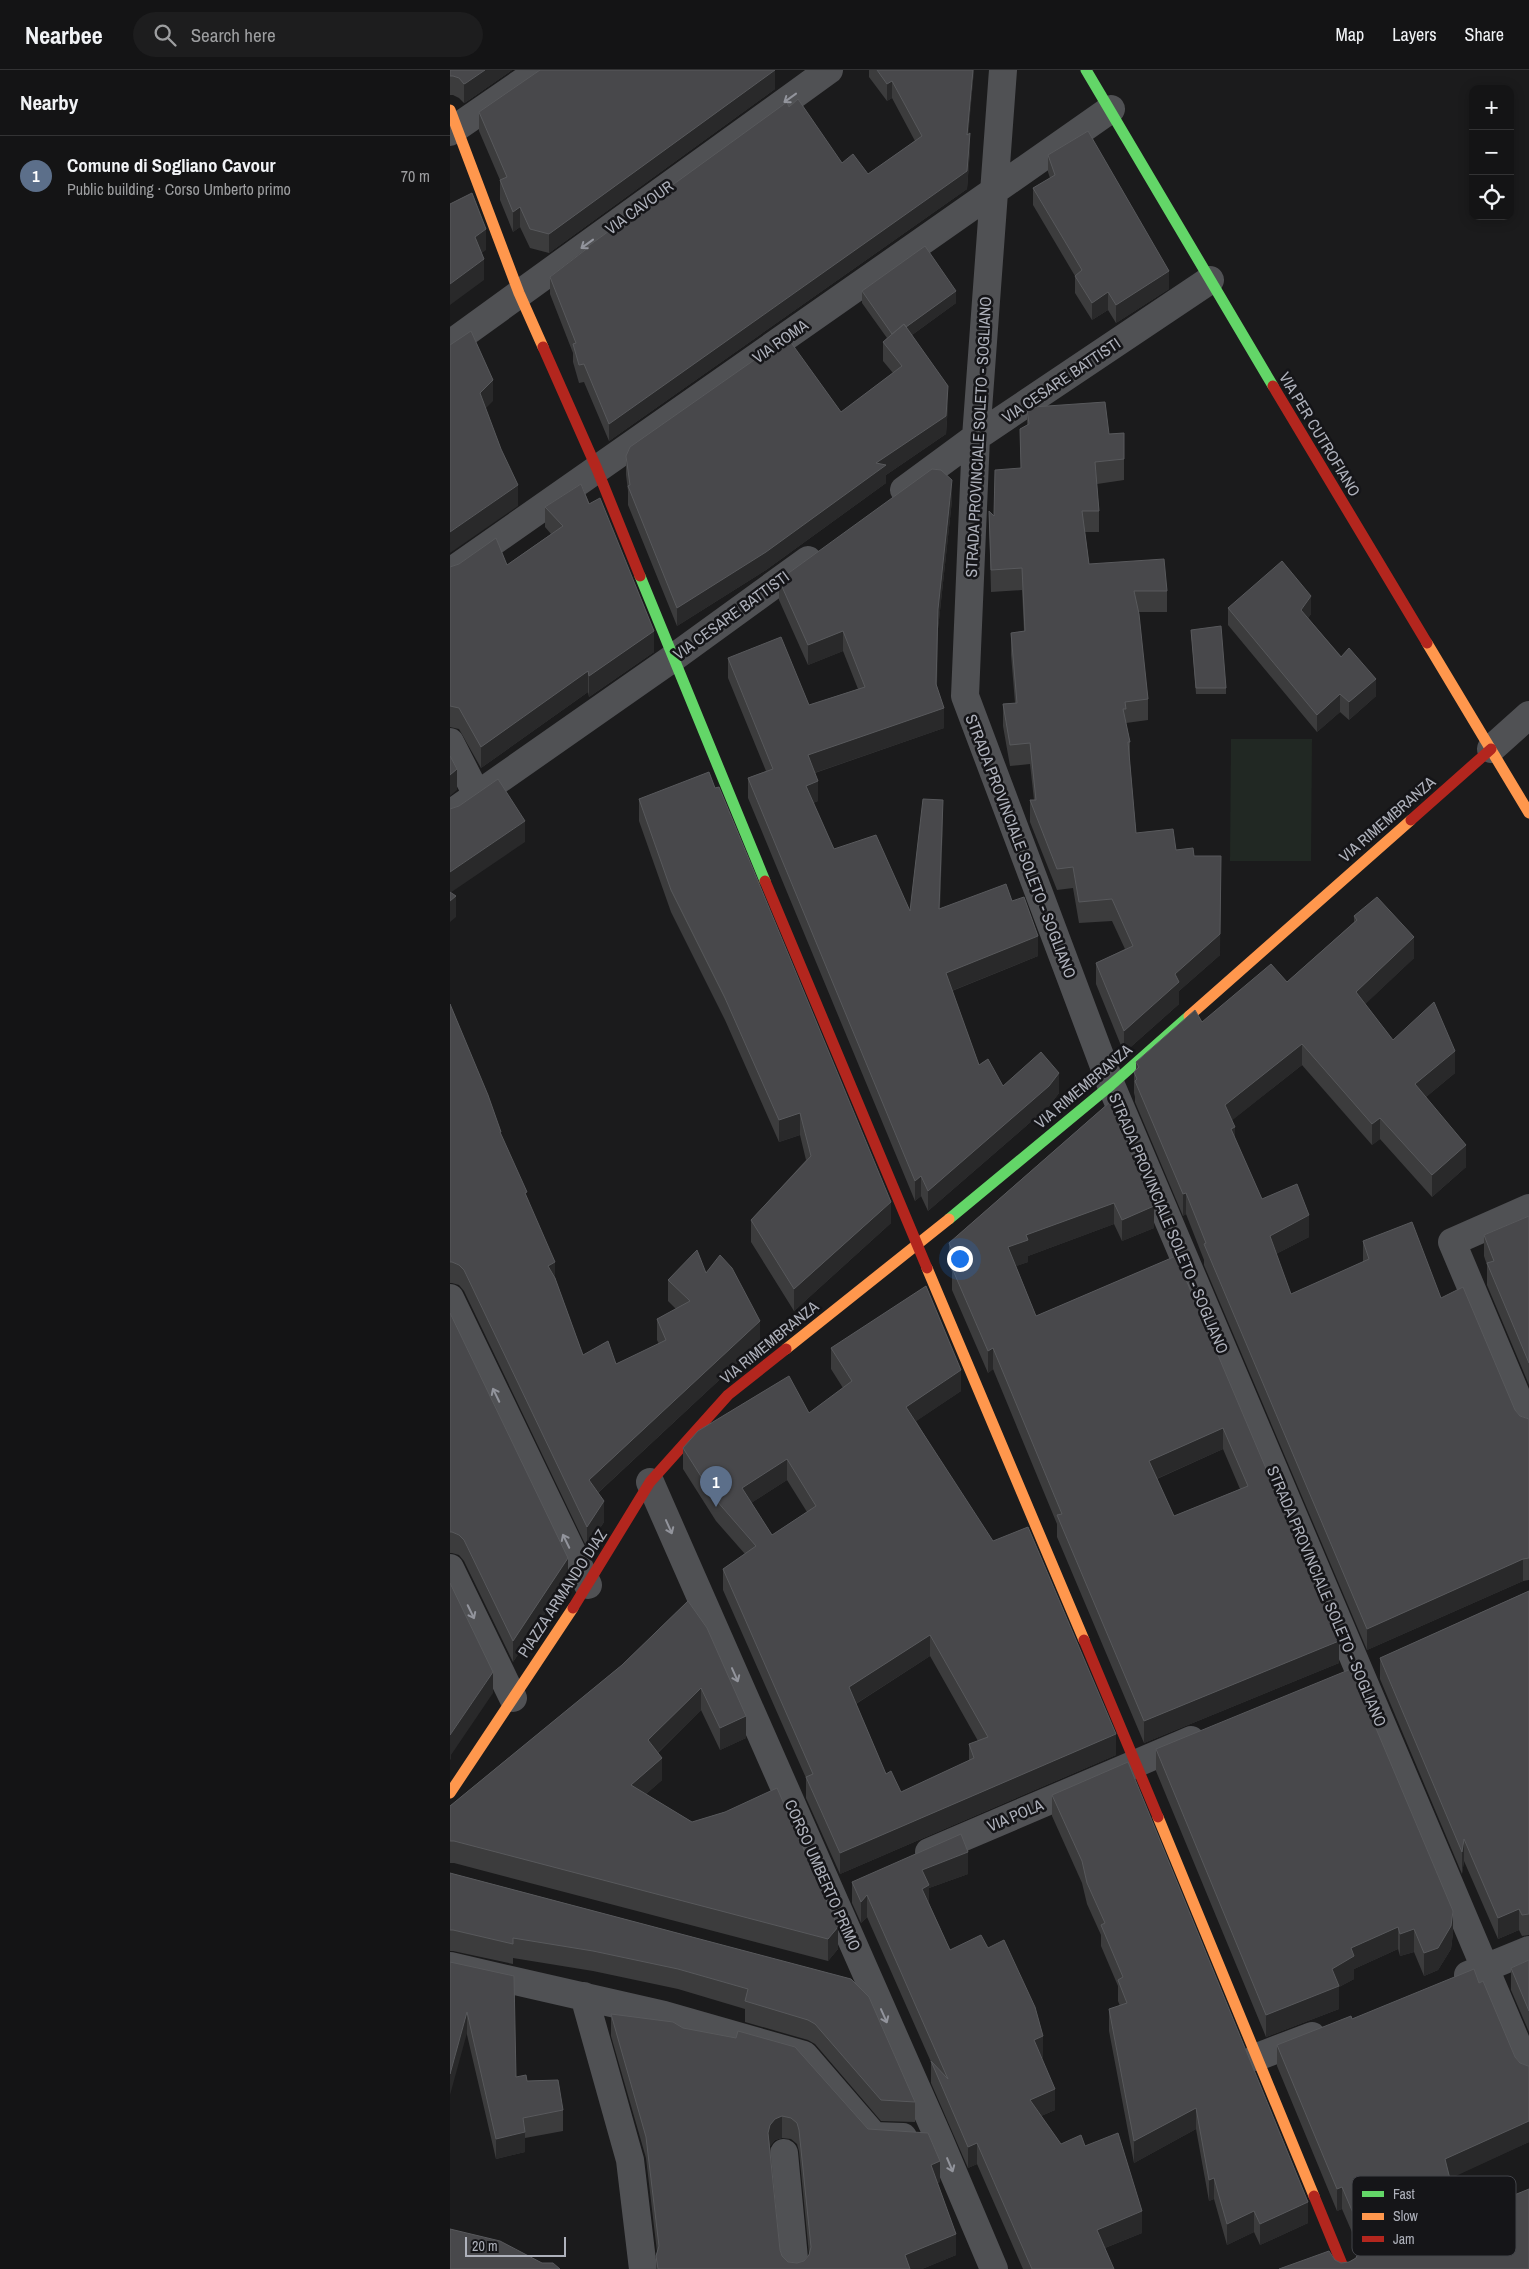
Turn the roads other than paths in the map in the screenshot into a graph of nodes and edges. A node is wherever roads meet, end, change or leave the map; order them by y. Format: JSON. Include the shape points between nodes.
{"nodes":[{"id":1,"x":540,"y":70,"type":"edge"},
{"id":2,"x":829,"y":70,"type":"edge"},
{"id":3,"x":1003,"y":70,"type":"edge"},
{"id":4,"x":1086,"y":70,"type":"edge"},
{"id":5,"x":1111,"y":109,"type":"junction"},
{"id":6,"x":452,"y":123,"type":"edge"},
{"id":7,"x":994,"y":192,"type":"junction"},
{"id":8,"x":1210,"y":280,"type":"junction"},
{"id":9,"x":519,"y":293,"type":"junction"},
{"id":10,"x":450,"y":344,"type":"edge"},
{"id":11,"x":976,"y":438,"type":"junction"},
{"id":12,"x":597,"y":469,"type":"junction"},
{"id":13,"x":880,"y":507,"type":"edge"},
{"id":14,"x":824,"y":548,"type":"edge"},
{"id":15,"x":450,"y":572,"type":"edge"},
{"id":16,"x":673,"y":658,"type":"junction"},
{"id":17,"x":1529,"y":715,"type":"edge"},
{"id":18,"x":450,"y":742,"type":"edge"},
{"id":19,"x":1491,"y":749,"type":"junction"},
{"id":20,"x":477,"y":795,"type":"junction"},
{"id":21,"x":1529,"y":813,"type":"edge"},
{"id":22,"x":450,"y":814,"type":"edge"},
{"id":23,"x":1111,"y":1085,"type":"junction"},
{"id":24,"x":1529,"y":1208,"type":"edge"},
{"id":25,"x":917,"y":1246,"type":"junction"},
{"id":26,"x":450,"y":1298,"type":"edge"},
{"id":27,"x":709,"y":1416,"type":"joint"},
{"id":28,"x":1529,"y":1425,"type":"edge"},
{"id":29,"x":650,"y":1482,"type":"junction"},
{"id":30,"x":450,"y":1568,"type":"edge"},
{"id":31,"x":588,"y":1585,"type":"junction"},
{"id":32,"x":1386,"y":1659,"type":"edge"},
{"id":33,"x":1359,"y":1671,"type":"junction"},
{"id":34,"x":1332,"y":1682,"type":"edge"},
{"id":35,"x":513,"y":1698,"type":"junction"},
{"id":36,"x":1216,"y":1730,"type":"edge"},
{"id":37,"x":1136,"y":1763,"type":"junction"},
{"id":38,"x":450,"y":1793,"type":"edge"},
{"id":39,"x":903,"y":1864,"type":"edge"},
{"id":40,"x":858,"y":1883,"type":"edge"},
{"id":41,"x":831,"y":1894,"type":"junction"},
{"id":42,"x":1529,"y":1950,"type":"edge"},
{"id":43,"x":450,"y":1966,"type":"edge"},
{"id":44,"x":1484,"y":1969,"type":"junction"},
{"id":45,"x":843,"y":1981,"type":"edge"},
{"id":46,"x":1448,"y":1983,"type":"edge"},
{"id":47,"x":872,"y":1989,"type":"junction"},
{"id":48,"x":584,"y":1996,"type":"junction"},
{"id":49,"x":1339,"y":2026,"type":"edge"},
{"id":50,"x":1257,"y":2057,"type":"junction"},
{"id":51,"x":1529,"y":2072,"type":"edge"},
{"id":52,"x":939,"y":2139,"type":"junction"},
{"id":53,"x":784,"y":2153,"type":"dead end"},
{"id":54,"x":643,"y":2269,"type":"edge"},
{"id":55,"x":795,"y":2269,"type":"edge"},
{"id":56,"x":994,"y":2269,"type":"edge"},
{"id":57,"x":1344,"y":2269,"type":"edge"}],
"edges":[{"from":1,"to":6,"type":"street"},
{"from":2,"to":9,"type":"street","name":"VIA CAVOUR","one_way":true},
{"from":3,"to":7,"type":"street","name":"STRADA PROVINCIALE SOLETO - SOGLIANO"},
{"from":4,"to":5,"type":"street","name":"VIA PER CUTROFIANO"},
{"from":5,"to":7,"type":"street","name":"VIA ROMA"},
{"from":5,"to":8,"type":"street","name":"VIA PER CUTROFIANO"},
{"from":6,"to":9,"type":"street"},
{"from":7,"to":11,"type":"street","name":"STRADA PROVINCIALE SOLETO - SOGLIANO"},
{"from":7,"to":12,"type":"street","name":"VIA ROMA"},
{"from":8,"to":11,"type":"street","name":"VIA CESARE BATTISTI"},
{"from":8,"to":19,"type":"street","name":"VIA PER CUTROFIANO"},
{"from":9,"to":10,"type":"street","name":"VIA CAVOUR"},
{"from":9,"to":12,"type":"street"},
{"from":11,"to":13,"type":"street","name":"VIA CESARE BATTISTI"},
{"from":11,"to":23,"type":"street","name":"STRADA PROVINCIALE SOLETO - SOGLIANO","via":[[965,696]]},
{"from":12,"to":15,"type":"street","name":"VIA ROMA"},
{"from":12,"to":16,"type":"street"},
{"from":14,"to":16,"type":"street","name":"VIA CESARE BATTISTI"},
{"from":16,"to":20,"type":"street","name":"VIA CESARE BATTISTI"},
{"from":16,"to":25,"type":"street"},
{"from":17,"to":19,"type":"street"},
{"from":18,"to":20,"type":"street"},
{"from":19,"to":21,"type":"street","name":"VIA PER CUTROFIANO"},
{"from":19,"to":23,"type":"street","name":"VIA RIMEMBRANZA"},
{"from":20,"to":22,"type":"street","name":"VIA CESARE BATTISTI"},
{"from":23,"to":25,"type":"street","name":"VIA RIMEMBRANZA"},
{"from":23,"to":33,"type":"street","name":"STRADA PROVINCIALE SOLETO - SOGLIANO"},
{"from":24,"to":28,"type":"street","via":[[1452,1242]]},
{"from":25,"to":27,"type":"street","name":"VIA RIMEMBRANZA","via":[[728,1396]]},
{"from":25,"to":37,"type":"street"},
{"from":31,"to":26,"type":"street","one_way":true},
{"from":27,"to":29,"type":"street","name":"PIAZZA ARMANDO DIAZ"},
{"from":29,"to":31,"type":"street","name":"PIAZZA ARMANDO DIAZ"},
{"from":29,"to":41,"type":"street","name":"CORSO UMBERTO PRIMO","one_way":true},
{"from":30,"to":35,"type":"street","one_way":true},
{"from":31,"to":35,"type":"street","name":"PIAZZA ARMANDO DIAZ"},
{"from":32,"to":33,"type":"street"},
{"from":33,"to":34,"type":"street"},
{"from":33,"to":44,"type":"street","name":"STRADA PROVINCIALE SOLETO - SOGLIANO"},
{"from":35,"to":38,"type":"street","name":"PIAZZA ARMANDO DIAZ"},
{"from":36,"to":37,"type":"street","name":"VIA POLA"},
{"from":37,"to":39,"type":"street","name":"VIA POLA"},
{"from":37,"to":50,"type":"street"},
{"from":40,"to":41,"type":"street"},
{"from":41,"to":47,"type":"street","name":"CORSO UMBERTO PRIMO"},
{"from":42,"to":44,"type":"street"},
{"from":43,"to":48,"type":"street"},
{"from":44,"to":46,"type":"street"},
{"from":44,"to":51,"type":"street","name":"STRADA PROVINCIALE SOLETO - SOGLIANO"},
{"from":45,"to":47,"type":"street"},
{"from":47,"to":52,"type":"street","name":"CORSO UMBERTO PRIMO","one_way":true},
{"from":48,"to":52,"type":"street","via":[[804,2055],[874,2136]]},
{"from":48,"to":54,"type":"street","via":[[630,2160]]},
{"from":49,"to":50,"type":"street"},
{"from":50,"to":57,"type":"street"},
{"from":52,"to":56,"type":"street","name":"CORSO UMBERTO PRIMO","one_way":true},
{"from":53,"to":55,"type":"street"}]}
